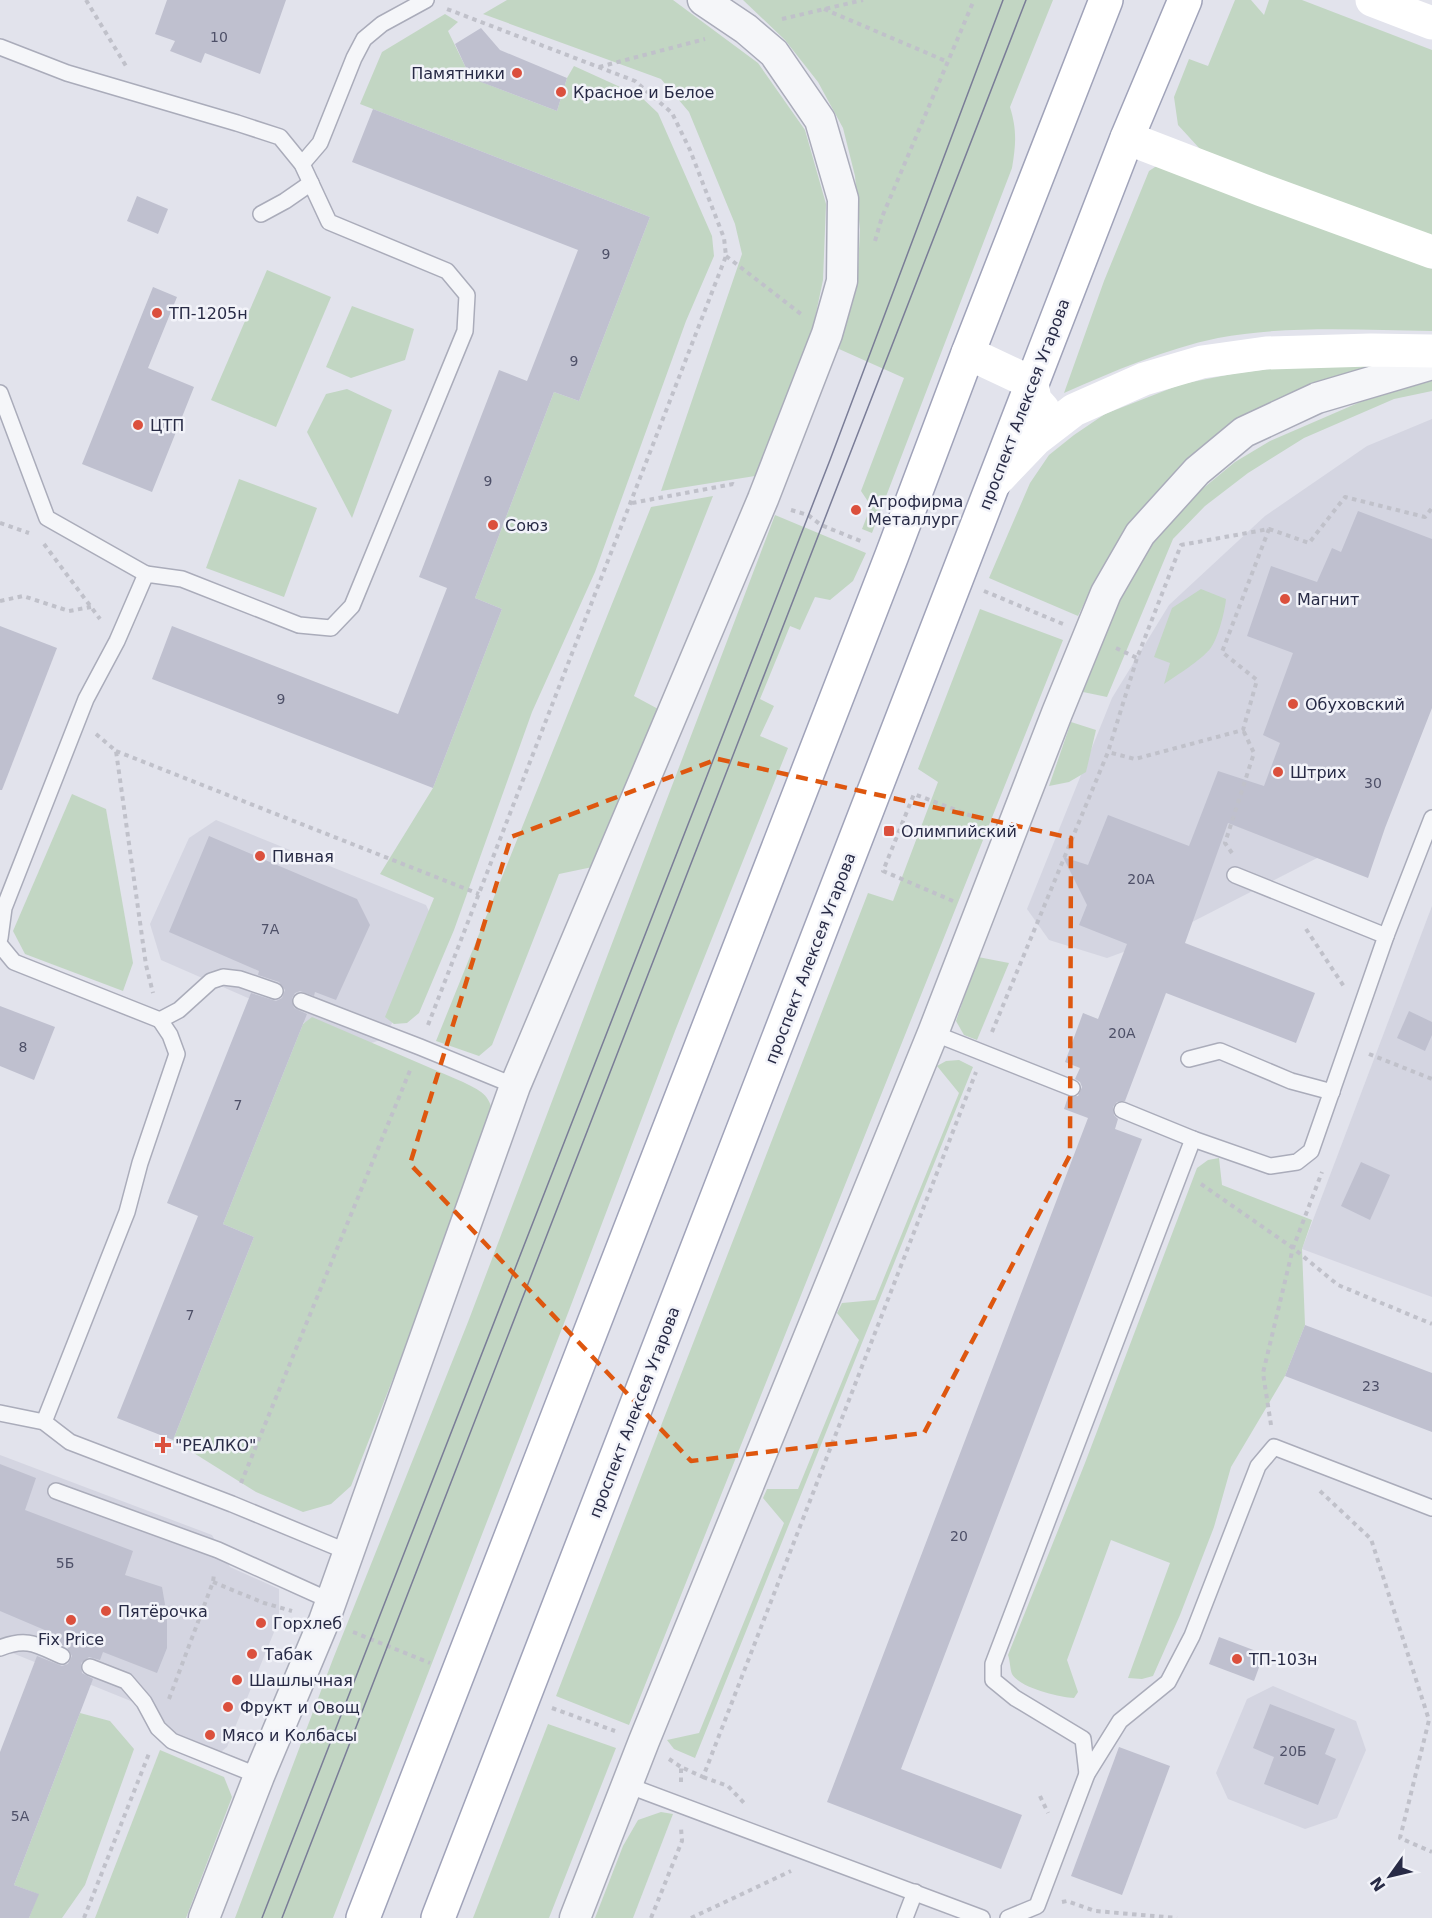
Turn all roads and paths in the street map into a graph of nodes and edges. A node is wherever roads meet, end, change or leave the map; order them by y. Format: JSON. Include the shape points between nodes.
{"nodes":[{"id":1,"x":86,"y":0,"type":"edge"},
{"id":2,"x":425,"y":0,"type":"edge"},
{"id":3,"x":703,"y":0,"type":"edge"},
{"id":4,"x":974,"y":0,"type":"edge"},
{"id":5,"x":1106,"y":0,"type":"edge"},
{"id":6,"x":1372,"y":0,"type":"edge"},
{"id":7,"x":824,"y":9,"type":"dead end"},
{"id":8,"x":1180,"y":13,"type":"edge"},
{"id":9,"x":1432,"y":23,"type":"edge"},
{"id":10,"x":0,"y":46,"type":"edge"},
{"id":11,"x":948,"y":62,"type":"junction"},
{"id":12,"x":118,"y":68,"type":"dead end"},
{"id":13,"x":1126,"y":138,"type":"junction"},
{"id":14,"x":302,"y":164,"type":"junction"},
{"id":15,"x":311,"y":183,"type":"junction"},
{"id":16,"x":261,"y":214,"type":"dead end"},
{"id":17,"x":873,"y":249,"type":"dead end"},
{"id":18,"x":1432,"y":252,"type":"edge"},
{"id":19,"x":1432,"y":351,"type":"edge"},
{"id":20,"x":968,"y":352,"type":"junction"},
{"id":21,"x":1432,"y":364,"type":"edge"},
{"id":22,"x":1032,"y":383,"type":"junction"},
{"id":23,"x":0,"y":393,"type":"edge"},
{"id":24,"x":1074,"y":410,"type":"junction"},
{"id":25,"x":994,"y":483,"type":"junction"},
{"id":26,"x":1432,"y":508,"type":"edge"},
{"id":27,"x":0,"y":523,"type":"edge"},
{"id":28,"x":1269,"y":528,"type":"junction"},
{"id":29,"x":147,"y":574,"type":"junction"},
{"id":30,"x":0,"y":601,"type":"edge"},
{"id":31,"x":91,"y":606,"type":"junction"},
{"id":32,"x":117,"y":641,"type":"junction"},
{"id":33,"x":96,"y":734,"type":"dead end"},
{"id":34,"x":116,"y":751,"type":"junction"},
{"id":35,"x":1108,"y":752,"type":"junction"},
{"id":36,"x":1432,"y":818,"type":"edge"},
{"id":37,"x":1011,"y":831,"type":"junction"},
{"id":38,"x":1235,"y":875,"type":"dead end"},
{"id":39,"x":479,"y":894,"type":"junction"},
{"id":40,"x":980,"y":912,"type":"junction"},
{"id":41,"x":1386,"y":936,"type":"junction"},
{"id":42,"x":0,"y":938,"type":"edge"},
{"id":43,"x":0,"y":945,"type":"edge"},
{"id":44,"x":275,"y":992,"type":"dead end"},
{"id":45,"x":301,"y":1001,"type":"dead end"},
{"id":46,"x":160,"y":1020,"type":"junction"},
{"id":47,"x":933,"y":1033,"type":"junction"},
{"id":48,"x":1373,"y":1045,"type":"dead end"},
{"id":49,"x":420,"y":1047,"type":"junction"},
{"id":50,"x":984,"y":1052,"type":"junction"},
{"id":51,"x":1369,"y":1054,"type":"junction"},
{"id":52,"x":1189,"y":1059,"type":"dead end"},
{"id":53,"x":1365,"y":1064,"type":"dead end"},
{"id":54,"x":1432,"y":1080,"type":"edge"},
{"id":55,"x":515,"y":1086,"type":"junction"},
{"id":56,"x":1072,"y":1088,"type":"dead end"},
{"id":57,"x":1332,"y":1092,"type":"junction"},
{"id":58,"x":1122,"y":1110,"type":"dead end"},
{"id":59,"x":1194,"y":1139,"type":"junction"},
{"id":60,"x":1182,"y":1170,"type":"junction"},
{"id":61,"x":1322,"y":1171,"type":"dead end"},
{"id":62,"x":1293,"y":1248,"type":"junction"},
{"id":63,"x":1432,"y":1324,"type":"edge"},
{"id":64,"x":0,"y":1413,"type":"edge"},
{"id":65,"x":44,"y":1422,"type":"junction"},
{"id":66,"x":1274,"y":1447,"type":"junction"},
{"id":67,"x":1315,"y":1485,"type":"dead end"},
{"id":68,"x":56,"y":1491,"type":"dead end"},
{"id":69,"x":232,"y":1504,"type":"junction"},
{"id":70,"x":1432,"y":1508,"type":"edge"},
{"id":71,"x":218,"y":1550,"type":"junction"},
{"id":72,"x":348,"y":1552,"type":"junction"},
{"id":73,"x":331,"y":1601,"type":"junction"},
{"id":74,"x":0,"y":1648,"type":"edge"},
{"id":75,"x":62,"y":1656,"type":"dead end"},
{"id":76,"x":90,"y":1667,"type":"dead end"},
{"id":77,"x":158,"y":1728,"type":"junction"},
{"id":78,"x":1087,"y":1774,"type":"junction"},
{"id":79,"x":259,"y":1776,"type":"junction"},
{"id":80,"x":627,"y":1785,"type":"junction"},
{"id":81,"x":680,"y":1805,"type":"junction"},
{"id":82,"x":1432,"y":1852,"type":"edge"},
{"id":83,"x":820,"y":1857,"type":"junction"},
{"id":84,"x":915,"y":1892,"type":"junction"},
{"id":85,"x":1037,"y":1906,"type":"junction"},
{"id":86,"x":84,"y":1918,"type":"edge"},
{"id":87,"x":204,"y":1918,"type":"edge"},
{"id":88,"x":363,"y":1918,"type":"edge"},
{"id":89,"x":438,"y":1918,"type":"edge"},
{"id":90,"x":575,"y":1918,"type":"edge"},
{"id":91,"x":651,"y":1918,"type":"edge"},
{"id":92,"x":691,"y":1918,"type":"edge"},
{"id":93,"x":905,"y":1918,"type":"edge"},
{"id":94,"x":982,"y":1918,"type":"edge"},
{"id":95,"x":1008,"y":1918,"type":"edge"},
{"id":96,"x":1177,"y":1918,"type":"edge"}],
"edges":[{"from":1,"to":12,"type":"path","via":[[129,72]]},
{"from":2,"to":14,"type":"lane","via":[[364,39],[320,143]]},
{"from":2,"to":39,"type":"path","via":[[635,81],[672,113],[724,238],[726,256]]},
{"from":3,"to":55,"type":"street","via":[[774,52],[820,120],[843,199],[842,281],[827,334],[763,499]]},
{"from":4,"to":11,"type":"path"},
{"from":5,"to":20,"type":"main road"},
{"from":6,"to":9,"type":"main road"},
{"from":7,"to":11,"type":"path"},
{"from":8,"to":13,"type":"main road","name":"проспект Алексея Угарова"},
{"from":10,"to":14,"type":"lane","via":[[67,73],[279,137]]},
{"from":11,"to":17,"type":"path","via":[[882,216]]},
{"from":13,"to":18,"type":"main road"},
{"from":13,"to":22,"type":"main road","name":"проспект Алексея Угарова"},
{"from":14,"to":15,"type":"lane"},
{"from":15,"to":16,"type":"lane"},
{"from":15,"to":29,"type":"lane","via":[[329,222],[447,271],[467,295],[465,332],[352,606],[331,628],[300,625],[182,579]]},
{"from":19,"to":24,"type":"main road","via":[[1266,353],[1202,362],[1144,379]]},
{"from":20,"to":22,"type":"main road"},
{"from":20,"to":88,"type":"main road"},
{"from":21,"to":37,"type":"street","via":[[1317,398],[1244,432],[1197,471],[1140,534],[1106,592]]},
{"from":22,"to":24,"type":"main road","via":[[1035,400],[1045,411],[1055,414]]},
{"from":22,"to":25,"type":"main road","name":"проспект Алексея Угарова"},
{"from":23,"to":29,"type":"lane","via":[[47,518]]},
{"from":24,"to":25,"type":"main road","via":[[1035,440]]},
{"from":25,"to":89,"type":"main road","name":"проспект Алексея Угарова"},
{"from":26,"to":28,"type":"path","via":[[1425,517],[1345,497],[1309,543]]},
{"from":27,"to":31,"type":"path","via":[[38,536]]},
{"from":28,"to":35,"type":"path","via":[[1181,545],[1137,658]]},
{"from":28,"to":35,"type":"path","via":[[1222,652],[1257,680],[1244,730],[1135,759]]},
{"from":29,"to":32,"type":"lane"},
{"from":30,"to":31,"type":"path","via":[[23,596],[69,611]]},
{"from":31,"to":32,"type":"path"},
{"from":32,"to":42,"type":"lane","via":[[81,710],[4,908]]},
{"from":33,"to":34,"type":"path"},
{"from":34,"to":39,"type":"path"},
{"from":34,"to":46,"type":"path","via":[[146,965]]},
{"from":35,"to":50,"type":"path"},
{"from":36,"to":41,"type":"lane"},
{"from":37,"to":40,"type":"street"},
{"from":37,"to":40,"type":"path","via":[[914,794],[883,871]]},
{"from":38,"to":41,"type":"lane"},
{"from":39,"to":49,"type":"path"},
{"from":40,"to":47,"type":"street"},
{"from":41,"to":57,"type":"lane"},
{"from":43,"to":46,"type":"lane","via":[[14,962]]},
{"from":44,"to":46,"type":"lane","via":[[223,977],[211,981],[179,1010]]},
{"from":45,"to":49,"type":"lane"},
{"from":46,"to":65,"type":"lane","via":[[177,1054],[127,1212]]},
{"from":47,"to":50,"type":"lane"},
{"from":47,"to":80,"type":"street"},
{"from":48,"to":51,"type":"path"},
{"from":49,"to":55,"type":"lane"},
{"from":49,"to":69,"type":"path"},
{"from":50,"to":56,"type":"lane"},
{"from":50,"to":81,"type":"path","via":[[703,1776],[681,1767]]},
{"from":51,"to":53,"type":"path"},
{"from":51,"to":54,"type":"path"},
{"from":52,"to":57,"type":"lane","via":[[1220,1051],[1291,1081]]},
{"from":55,"to":72,"type":"street"},
{"from":57,"to":59,"type":"lane","via":[[1311,1151],[1297,1162],[1270,1166]]},
{"from":58,"to":59,"type":"lane"},
{"from":59,"to":60,"type":"lane"},
{"from":60,"to":62,"type":"path"},
{"from":60,"to":78,"type":"lane","via":[[993,1664],[993,1680],[1015,1698],[1083,1738]]},
{"from":61,"to":62,"type":"path"},
{"from":62,"to":63,"type":"path","via":[[1338,1285]]},
{"from":62,"to":66,"type":"path","via":[[1263,1373]]},
{"from":64,"to":65,"type":"lane"},
{"from":65,"to":69,"type":"lane","via":[[70,1442]]},
{"from":66,"to":70,"type":"lane"},
{"from":66,"to":78,"type":"lane","via":[[1258,1466],[1192,1636],[1168,1682],[1120,1721]]},
{"from":67,"to":82,"type":"path","via":[[1371,1539],[1429,1720],[1400,1838]]},
{"from":68,"to":71,"type":"lane"},
{"from":69,"to":72,"type":"lane"},
{"from":71,"to":73,"type":"lane"},
{"from":71,"to":77,"type":"path","via":[[213,1582]]},
{"from":72,"to":73,"type":"street"},
{"from":73,"to":79,"type":"street"},
{"from":74,"to":75,"type":"lane","via":[[28,1642]]},
{"from":76,"to":77,"type":"lane","via":[[126,1681],[144,1702]]},
{"from":77,"to":79,"type":"lane","via":[[172,1742]]},
{"from":77,"to":86,"type":"path"},
{"from":78,"to":85,"type":"lane"},
{"from":79,"to":87,"type":"street"},
{"from":80,"to":81,"type":"lane"},
{"from":80,"to":90,"type":"street"},
{"from":81,"to":83,"type":"lane"},
{"from":81,"to":91,"type":"path","via":[[681,1841]]},
{"from":83,"to":84,"type":"lane"},
{"from":83,"to":92,"type":"path"},
{"from":84,"to":93,"type":"lane"},
{"from":84,"to":94,"type":"lane"},
{"from":85,"to":95,"type":"lane"},
{"from":85,"to":96,"type":"path","via":[[1066,1901],[1095,1911]]}]}
